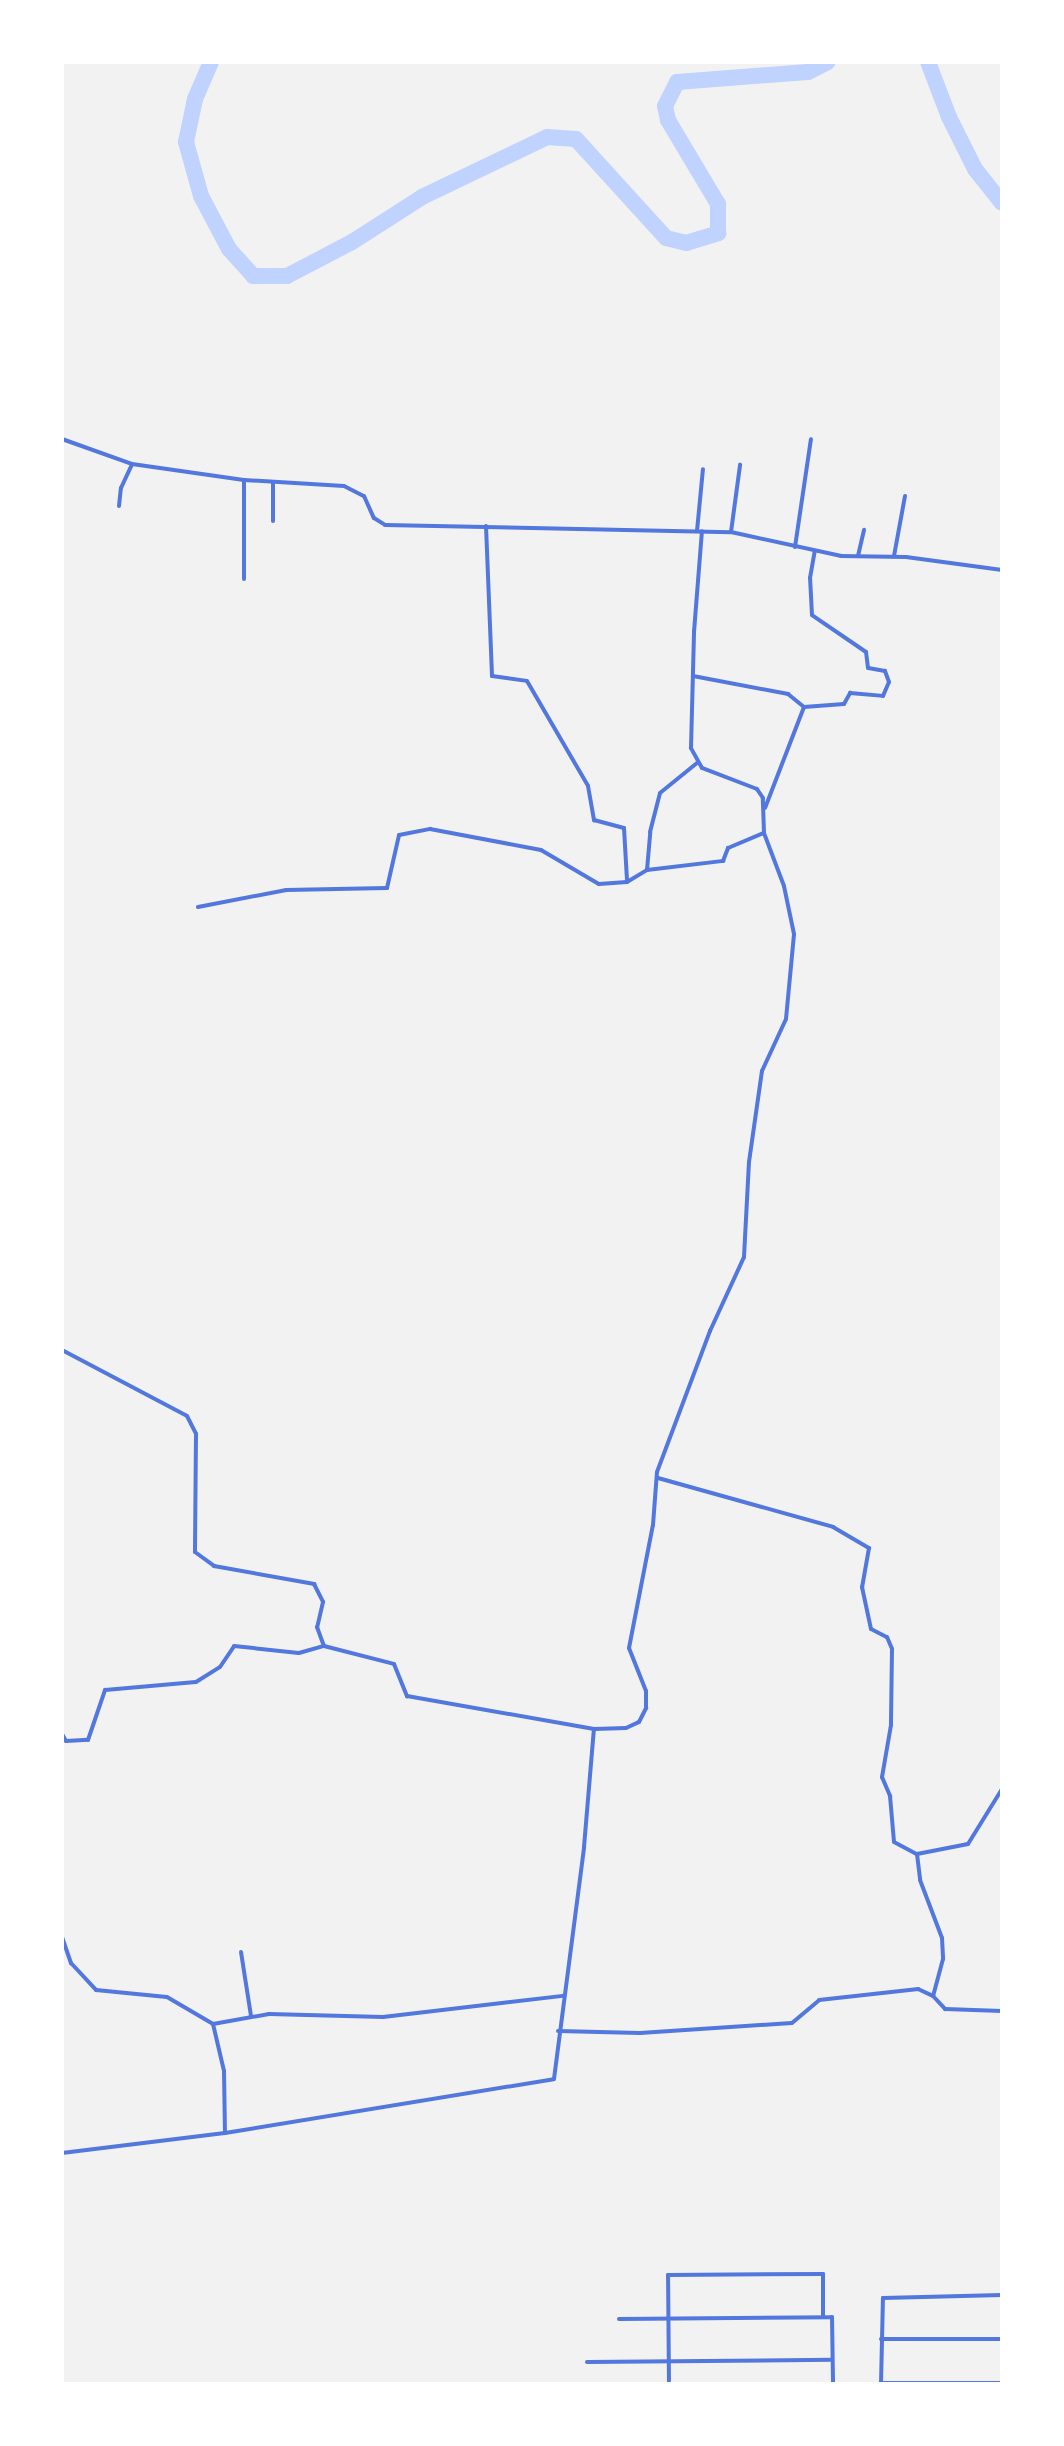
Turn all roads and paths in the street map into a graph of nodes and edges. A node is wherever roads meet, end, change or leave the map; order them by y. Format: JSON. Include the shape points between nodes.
{"nodes":[{"id":1,"x":62,"y":439,"type":"edge"},
{"id":2,"x":811,"y":439,"type":"dead end"},
{"id":3,"x":132,"y":464,"type":"junction"},
{"id":4,"x":740,"y":465,"type":"dead end"},
{"id":5,"x":703,"y":469,"type":"dead end"},
{"id":6,"x":244,"y":480,"type":"junction"},
{"id":7,"x":273,"y":482,"type":"junction"},
{"id":8,"x":905,"y":496,"type":"dead end"},
{"id":9,"x":119,"y":506,"type":"dead end"},
{"id":10,"x":273,"y":521,"type":"dead end"},
{"id":11,"x":486,"y":526,"type":"junction"},
{"id":12,"x":864,"y":530,"type":"dead end"},
{"id":13,"x":700,"y":531,"type":"junction"},
{"id":14,"x":731,"y":532,"type":"junction"},
{"id":15,"x":795,"y":547,"type":"junction"},
{"id":16,"x":815,"y":551,"type":"junction"},
{"id":17,"x":858,"y":556,"type":"junction"},
{"id":18,"x":894,"y":556,"type":"junction"},
{"id":19,"x":1002,"y":570,"type":"edge"},
{"id":20,"x":244,"y":579,"type":"dead end"},
{"id":21,"x":693,"y":676,"type":"junction"},
{"id":22,"x":804,"y":707,"type":"junction"},
{"id":23,"x":698,"y":763,"type":"junction"},
{"id":24,"x":762,"y":814,"type":"junction"},
{"id":25,"x":764,"y":833,"type":"junction"},
{"id":26,"x":647,"y":870,"type":"junction"},
{"id":27,"x":627,"y":882,"type":"junction"},
{"id":28,"x":198,"y":907,"type":"dead end"},
{"id":29,"x":62,"y":1350,"type":"edge"},
{"id":30,"x":658,"y":1478,"type":"junction"},
{"id":31,"x":324,"y":1646,"type":"junction"},
{"id":32,"x":594,"y":1729,"type":"junction"},
{"id":33,"x":62,"y":1734,"type":"edge"},
{"id":34,"x":1002,"y":1789,"type":"edge"},
{"id":35,"x":917,"y":1854,"type":"junction"},
{"id":36,"x":62,"y":1937,"type":"edge"},
{"id":37,"x":241,"y":1952,"type":"dead end"},
{"id":38,"x":563,"y":1996,"type":"junction"},
{"id":39,"x":933,"y":1996,"type":"junction"},
{"id":40,"x":1002,"y":2011,"type":"edge"},
{"id":41,"x":251,"y":2016,"type":"junction"},
{"id":42,"x":213,"y":2024,"type":"junction"},
{"id":43,"x":558,"y":2031,"type":"junction"},
{"id":44,"x":225,"y":2133,"type":"junction"},
{"id":45,"x":62,"y":2153,"type":"edge"},
{"id":46,"x":1002,"y":2295,"type":"edge"},
{"id":47,"x":823,"y":2317,"type":"junction"},
{"id":48,"x":619,"y":2319,"type":"dead end"},
{"id":49,"x":669,"y":2319,"type":"junction"},
{"id":50,"x":881,"y":2339,"type":"junction"},
{"id":51,"x":1002,"y":2339,"type":"edge"},
{"id":52,"x":832,"y":2360,"type":"junction"},
{"id":53,"x":587,"y":2362,"type":"dead end"},
{"id":54,"x":669,"y":2362,"type":"junction"},
{"id":55,"x":1002,"y":2383,"type":"edge"},
{"id":56,"x":669,"y":2384,"type":"edge"},
{"id":57,"x":833,"y":2384,"type":"edge"},
{"id":58,"x":881,"y":2384,"type":"edge"}],
"edges":[{"from":1,"to":3,"type":"street"},
{"from":2,"to":15,"type":"street"},
{"from":3,"to":6,"type":"street"},
{"from":3,"to":9,"type":"street"},
{"from":4,"to":14,"type":"street"},
{"from":5,"to":13,"type":"street"},
{"from":6,"to":7,"type":"street"},
{"from":6,"to":20,"type":"street"},
{"from":7,"to":10,"type":"street"},
{"from":7,"to":11,"type":"street","via":[[356,490],[374,518],[385,525]]},
{"from":8,"to":18,"type":"street"},
{"from":11,"to":13,"type":"street"},
{"from":11,"to":27,"type":"street","via":[[492,676],[527,681],[588,786],[594,820],[624,828]]},
{"from":12,"to":17,"type":"street"},
{"from":13,"to":14,"type":"street"},
{"from":13,"to":21,"type":"street"},
{"from":14,"to":15,"type":"street"},
{"from":15,"to":16,"type":"street"},
{"from":16,"to":17,"type":"street"},
{"from":16,"to":22,"type":"street","via":[[812,615],[866,652],[868,668],[885,671],[889,682],[883,696],[850,693],[844,704]]},
{"from":17,"to":18,"type":"street"},
{"from":18,"to":19,"type":"street"},
{"from":21,"to":22,"type":"street","via":[[788,694]]},
{"from":21,"to":23,"type":"street","via":[[691,748]]},
{"from":22,"to":24,"type":"street"},
{"from":23,"to":24,"type":"street","via":[[760,791]]},
{"from":23,"to":26,"type":"street","via":[[660,793]]},
{"from":24,"to":25,"type":"street"},
{"from":25,"to":26,"type":"street","via":[[728,848],[723,861]]},
{"from":25,"to":30,"type":"street","via":[[784,886],[794,934],[786,1019],[762,1071],[749,1162],[744,1257],[710,1331]]},
{"from":26,"to":27,"type":"street"},
{"from":27,"to":28,"type":"street","via":[[599,884],[541,850],[430,829],[399,835],[387,888],[286,890]]},
{"from":29,"to":31,"type":"street","via":[[187,1416],[196,1434],[195,1552],[214,1566],[314,1584],[323,1602],[317,1627]]},
{"from":30,"to":32,"type":"street","via":[[629,1648],[646,1691],[646,1708],[639,1722],[626,1728]]},
{"from":30,"to":35,"type":"street","via":[[833,1527],[869,1548],[862,1587],[871,1629],[887,1637],[892,1649],[891,1725],[882,1777],[890,1796],[894,1842]]},
{"from":31,"to":32,"type":"street","via":[[394,1664],[407,1696]]},
{"from":31,"to":33,"type":"street","via":[[299,1653],[234,1646],[220,1667],[196,1682],[105,1690],[88,1740],[66,1741]]},
{"from":32,"to":38,"type":"street"},
{"from":34,"to":35,"type":"street","via":[[968,1844]]},
{"from":35,"to":39,"type":"street","via":[[920,1880],[942,1938],[943,1959]]},
{"from":36,"to":42,"type":"street","via":[[71,1963],[96,1990],[167,1997]]},
{"from":37,"to":41,"type":"street"},
{"from":38,"to":41,"type":"street","via":[[383,2017]]},
{"from":38,"to":43,"type":"street"},
{"from":39,"to":40,"type":"street","via":[[945,2009]]},
{"from":39,"to":43,"type":"street","via":[[918,1989],[819,2000],[792,2023],[752,2027]]},
{"from":41,"to":42,"type":"street"},
{"from":42,"to":44,"type":"street","via":[[224,2071]]},
{"from":43,"to":44,"type":"street","via":[[551,2081]]},
{"from":44,"to":45,"type":"street"},
{"from":46,"to":50,"type":"street","via":[[887,2295],[881,2303]]},
{"from":47,"to":49,"type":"street"},
{"from":47,"to":49,"type":"street","via":[[823,2274],[668,2275]]},
{"from":47,"to":52,"type":"street","via":[[832,2317]]},
{"from":48,"to":49,"type":"street"},
{"from":49,"to":54,"type":"street"},
{"from":50,"to":51,"type":"street"},
{"from":50,"to":58,"type":"street"},
{"from":52,"to":54,"type":"street"},
{"from":52,"to":57,"type":"street"},
{"from":53,"to":54,"type":"street"},
{"from":54,"to":56,"type":"street"},
{"from":55,"to":58,"type":"street"}]}
